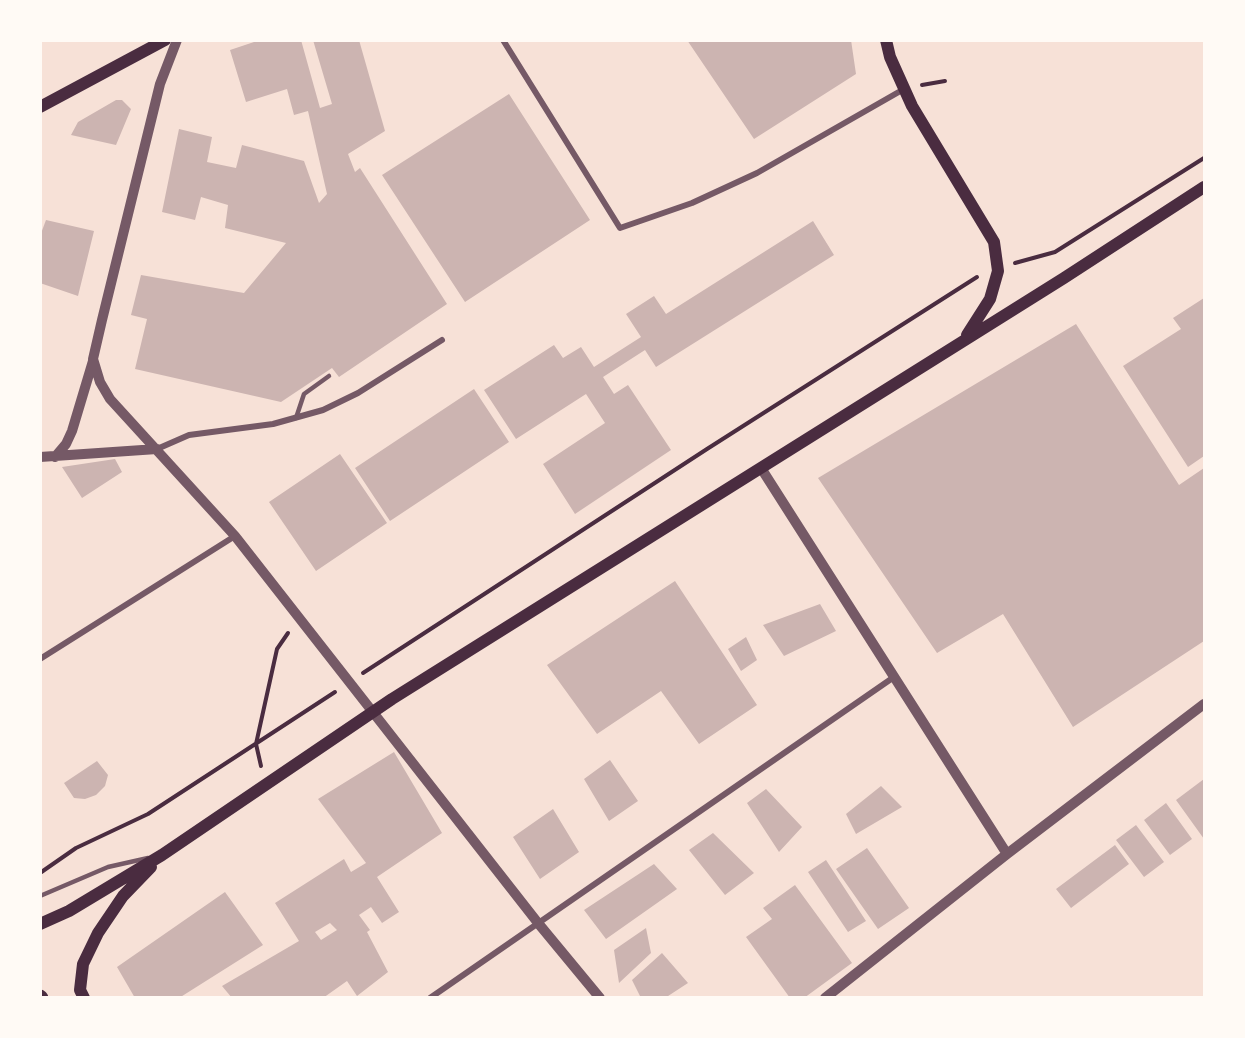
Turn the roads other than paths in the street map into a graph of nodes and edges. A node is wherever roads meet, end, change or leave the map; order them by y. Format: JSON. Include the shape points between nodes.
{"nodes":[{"id":1,"x":165,"y":40,"type":"edge"},
{"id":2,"x":177,"y":40,"type":"edge"},
{"id":3,"x":503,"y":40,"type":"edge"},
{"id":4,"x":885,"y":40,"type":"edge"},
{"id":5,"x":904,"y":89,"type":"junction"},
{"id":6,"x":40,"y":107,"type":"edge"},
{"id":7,"x":1204,"y":188,"type":"edge"},
{"id":8,"x":965,"y":339,"type":"junction"},
{"id":9,"x":442,"y":340,"type":"dead end"},
{"id":10,"x":93,"y":359,"type":"junction"},
{"id":11,"x":329,"y":376,"type":"dead end"},
{"id":12,"x":296,"y":418,"type":"junction"},
{"id":13,"x":157,"y":449,"type":"junction"},
{"id":14,"x":40,"y":457,"type":"edge"},
{"id":15,"x":55,"y":457,"type":"junction"},
{"id":16,"x":761,"y":468,"type":"junction"},
{"id":17,"x":235,"y":536,"type":"junction"},
{"id":18,"x":40,"y":659,"type":"edge"},
{"id":19,"x":894,"y":677,"type":"junction"},
{"id":20,"x":1204,"y":704,"type":"edge"},
{"id":21,"x":373,"y":712,"type":"junction"},
{"id":22,"x":1007,"y":854,"type":"junction"},
{"id":23,"x":162,"y":855,"type":"junction"},
{"id":24,"x":40,"y":896,"type":"edge"},
{"id":25,"x":538,"y":923,"type":"junction"},
{"id":26,"x":40,"y":924,"type":"edge"},
{"id":27,"x":84,"y":998,"type":"edge"},
{"id":28,"x":430,"y":998,"type":"edge"},
{"id":29,"x":600,"y":998,"type":"edge"},
{"id":30,"x":825,"y":998,"type":"edge"}],
"edges":[{"from":1,"to":6,"type":"main road"},
{"from":2,"to":10,"type":"street","via":[[160,84]]},
{"from":3,"to":5,"type":"street","via":[[620,228],[692,203],[757,173]]},
{"from":4,"to":5,"type":"main road"},
{"from":5,"to":8,"type":"main road","via":[[993,242],[998,268],[990,299]]},
{"from":7,"to":8,"type":"main road"},
{"from":8,"to":16,"type":"main road"},
{"from":9,"to":12,"type":"street","via":[[358,393]]},
{"from":10,"to":13,"type":"street","via":[[110,399]]},
{"from":10,"to":15,"type":"street","via":[[72,431]]},
{"from":11,"to":12,"type":"lane","via":[[304,394]]},
{"from":12,"to":13,"type":"street","via":[[189,435]]},
{"from":13,"to":15,"type":"street"},
{"from":13,"to":17,"type":"street"},
{"from":14,"to":15,"type":"street"},
{"from":16,"to":19,"type":"street"},
{"from":16,"to":21,"type":"main road"},
{"from":17,"to":18,"type":"street"},
{"from":17,"to":21,"type":"street"},
{"from":19,"to":22,"type":"street"},
{"from":19,"to":25,"type":"street"},
{"from":20,"to":22,"type":"street"},
{"from":21,"to":23,"type":"main road"},
{"from":21,"to":25,"type":"street"},
{"from":22,"to":30,"type":"street"},
{"from":23,"to":24,"type":"lane","via":[[108,867]]},
{"from":23,"to":26,"type":"main road"},
{"from":23,"to":27,"type":"main road","via":[[123,896],[98,933],[83,964],[80,990]]},
{"from":25,"to":28,"type":"street"},
{"from":25,"to":29,"type":"street"}]}
